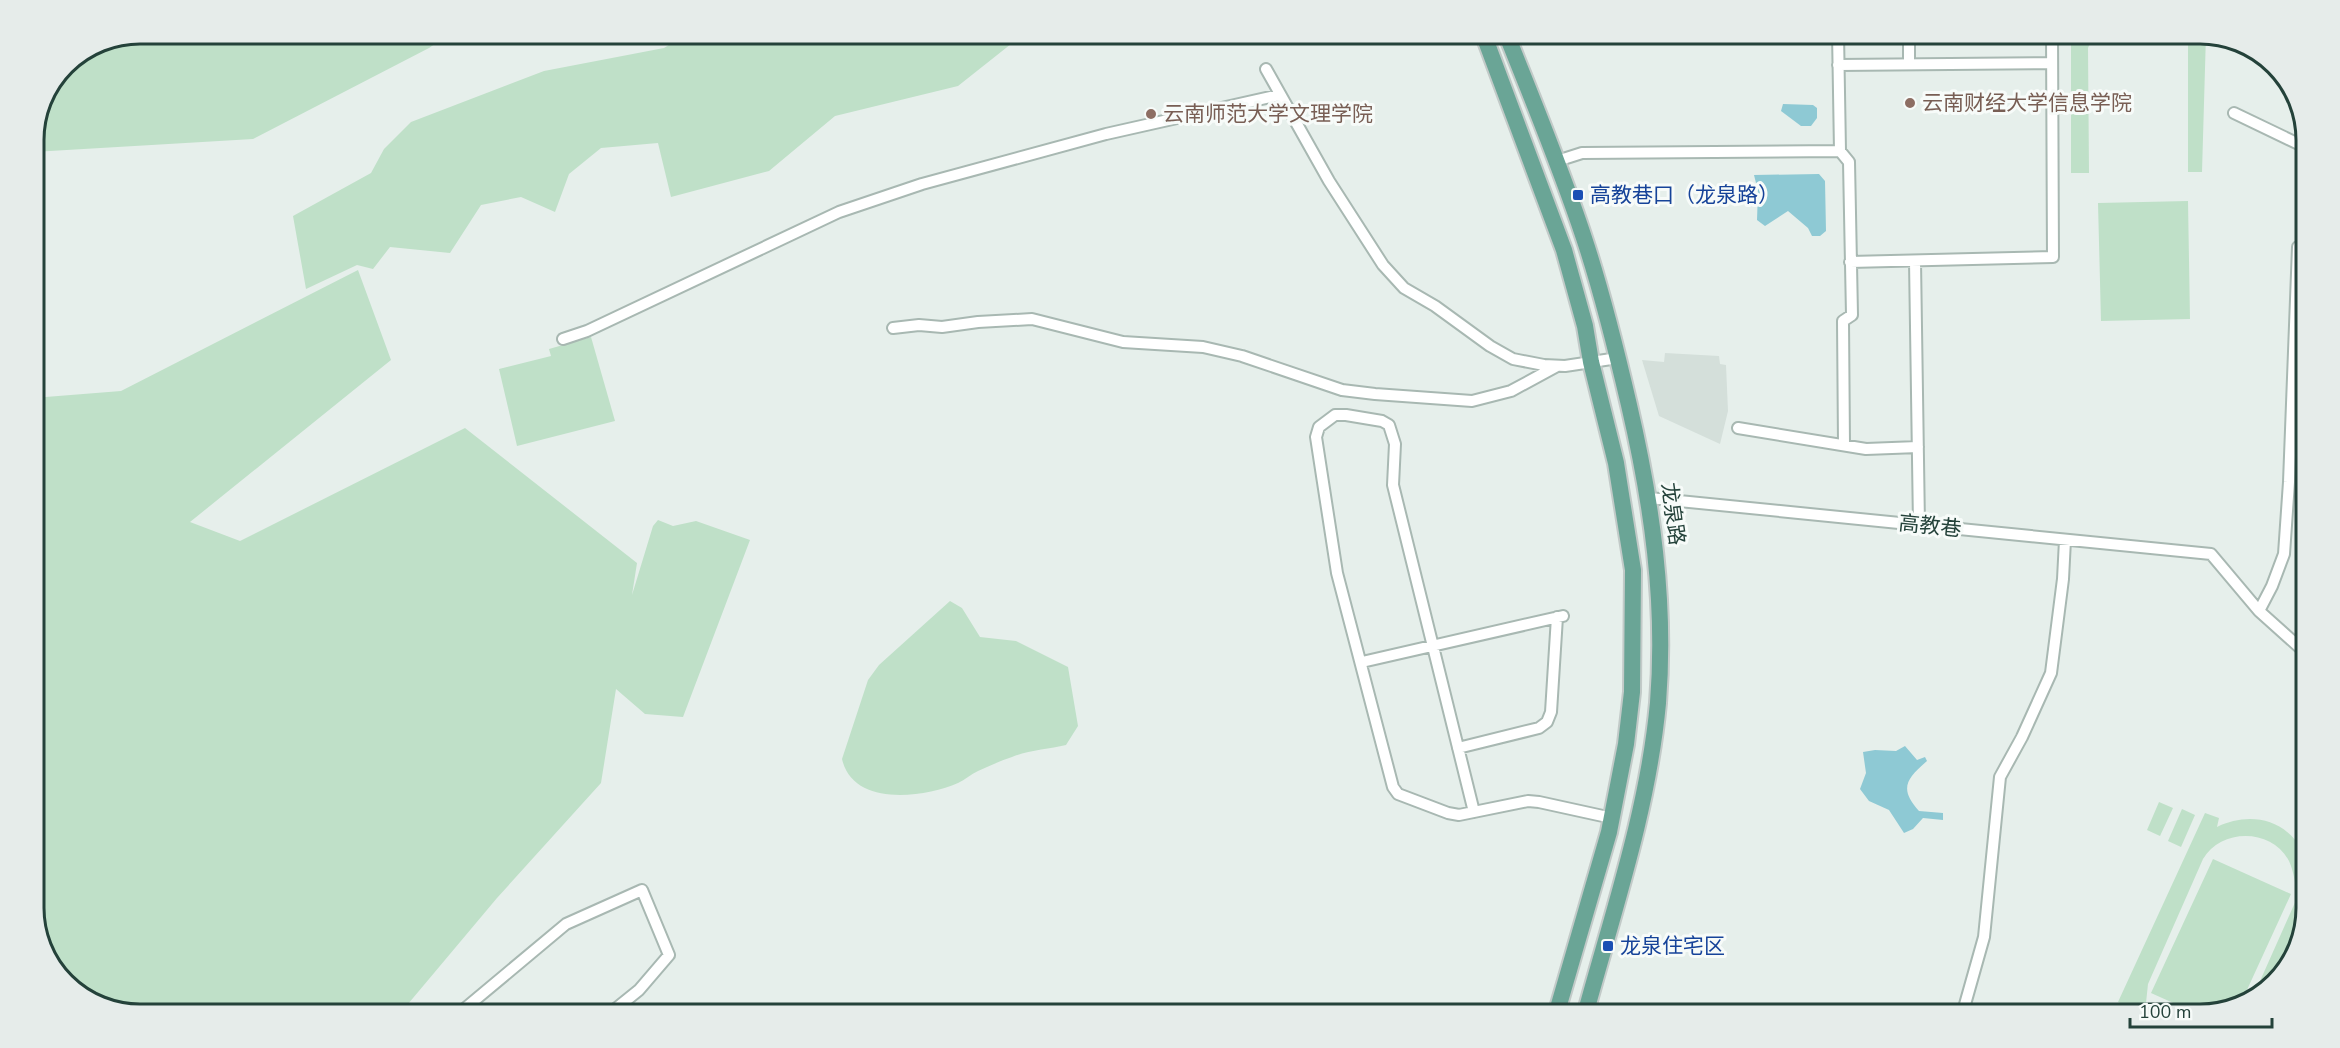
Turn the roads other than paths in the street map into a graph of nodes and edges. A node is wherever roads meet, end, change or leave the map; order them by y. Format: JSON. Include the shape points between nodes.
{"nodes":[{"id":1,"x":1487,"y":44,"type":"edge"},
{"id":2,"x":1510,"y":44,"type":"edge"},
{"id":3,"x":1838,"y":44,"type":"edge"},
{"id":4,"x":1909,"y":44,"type":"edge"},
{"id":5,"x":2052,"y":44,"type":"edge"},
{"id":6,"x":2052,"y":63,"type":"junction"},
{"id":7,"x":1909,"y":64,"type":"junction"},
{"id":8,"x":1838,"y":65,"type":"junction"},
{"id":9,"x":1266,"y":69,"type":"dead end"},
{"id":10,"x":1279,"y":95,"type":"junction"},
{"id":11,"x":2234,"y":113,"type":"dead end"},
{"id":12,"x":2296,"y":143,"type":"edge"},
{"id":13,"x":1840,"y":151,"type":"junction"},
{"id":14,"x":1557,"y":161,"type":"junction"},
{"id":15,"x":1850,"y":261,"type":"junction"},
{"id":16,"x":1915,"y":261,"type":"junction"},
{"id":17,"x":2296,"y":299,"type":"edge"},
{"id":18,"x":893,"y":328,"type":"dead end"},
{"id":19,"x":563,"y":339,"type":"dead end"},
{"id":20,"x":1618,"y":358,"type":"junction"},
{"id":21,"x":1591,"y":362,"type":"junction"},
{"id":22,"x":1557,"y":366,"type":"junction"},
{"id":23,"x":1738,"y":428,"type":"dead end"},
{"id":24,"x":1844,"y":446,"type":"junction"},
{"id":25,"x":1918,"y":447,"type":"junction"},
{"id":26,"x":1649,"y":498,"type":"junction"},
{"id":27,"x":1919,"y":525,"type":"junction"},
{"id":28,"x":2066,"y":540,"type":"junction"},
{"id":29,"x":2259,"y":610,"type":"junction"},
{"id":30,"x":1433,"y":646,"type":"junction"},
{"id":31,"x":2296,"y":646,"type":"edge"},
{"id":32,"x":1362,"y":662,"type":"junction"},
{"id":33,"x":1458,"y":748,"type":"junction"},
{"id":34,"x":1474,"y":812,"type":"junction"},
{"id":35,"x":1612,"y":818,"type":"junction"},
{"id":36,"x":470,"y":1004,"type":"edge"},
{"id":37,"x":622,"y":1004,"type":"edge"},
{"id":38,"x":1559,"y":1004,"type":"edge"},
{"id":39,"x":1588,"y":1004,"type":"edge"},
{"id":40,"x":1965,"y":1004,"type":"edge"}],
"edges":[{"from":1,"to":21,"type":"main road","via":[[1564,250],[1586,326]]},
{"from":2,"to":14,"type":"main road","name":"龙泉路"},
{"from":3,"to":8,"type":"street"},
{"from":4,"to":7,"type":"street"},
{"from":5,"to":6,"type":"street"},
{"from":6,"to":7,"type":"street"},
{"from":6,"to":16,"type":"street","via":[[2053,257]]},
{"from":7,"to":8,"type":"street"},
{"from":8,"to":13,"type":"street"},
{"from":9,"to":10,"type":"street"},
{"from":10,"to":19,"type":"street","via":[[1106,134],[922,184],[839,212]]},
{"from":10,"to":22,"type":"street","via":[[1383,265],[1404,288],[1513,359]]},
{"from":11,"to":12,"type":"street"},
{"from":13,"to":14,"type":"street","via":[[1582,153]]},
{"from":13,"to":15,"type":"street","via":[[1849,162]]},
{"from":14,"to":20,"type":"main road","name":"龙泉路","via":[[1585,240]]},
{"from":15,"to":16,"type":"street"},
{"from":15,"to":24,"type":"street","via":[[1852,315],[1843,321]]},
{"from":16,"to":25,"type":"street"},
{"from":17,"to":29,"type":"street","via":[[2284,554]]},
{"from":18,"to":22,"type":"street","via":[[1032,319],[1123,342],[1203,347],[1342,390],[1472,401],[1511,391]]},
{"from":20,"to":21,"type":"street"},
{"from":20,"to":26,"type":"main road","name":"龙泉路"},
{"from":21,"to":22,"type":"street"},
{"from":21,"to":35,"type":"main road","via":[[1616,463],[1633,570],[1632,692]]},
{"from":23,"to":24,"type":"street"},
{"from":24,"to":25,"type":"street"},
{"from":25,"to":27,"type":"street"},
{"from":26,"to":27,"type":"street","name":"高教巷"},
{"from":26,"to":39,"type":"main road","name":"龙泉路","via":[[1658,570],[1658,703],[1638,824]]},
{"from":27,"to":28,"type":"street","name":"高教巷"},
{"from":28,"to":29,"type":"street","name":"高教巷","via":[[2211,554]]},
{"from":28,"to":40,"type":"street","via":[[2051,673],[2000,777],[1984,937]]},
{"from":29,"to":31,"type":"street"},
{"from":30,"to":32,"type":"street"},
{"from":30,"to":32,"type":"street","via":[[1393,485],[1394,435],[1382,421],[1335,415],[1319,427],[1316,437],[1337,573]]},
{"from":30,"to":33,"type":"street"},
{"from":30,"to":33,"type":"street","via":[[1560,617],[1548,722],[1534,730]]},
{"from":32,"to":34,"type":"street","via":[[1393,788],[1398,794],[1448,813]]},
{"from":33,"to":34,"type":"street"},
{"from":34,"to":35,"type":"street","via":[[1528,801]]},
{"from":35,"to":38,"type":"main road"},
{"from":36,"to":37,"type":"street","via":[[566,924],[642,890],[669,955]]}]}
